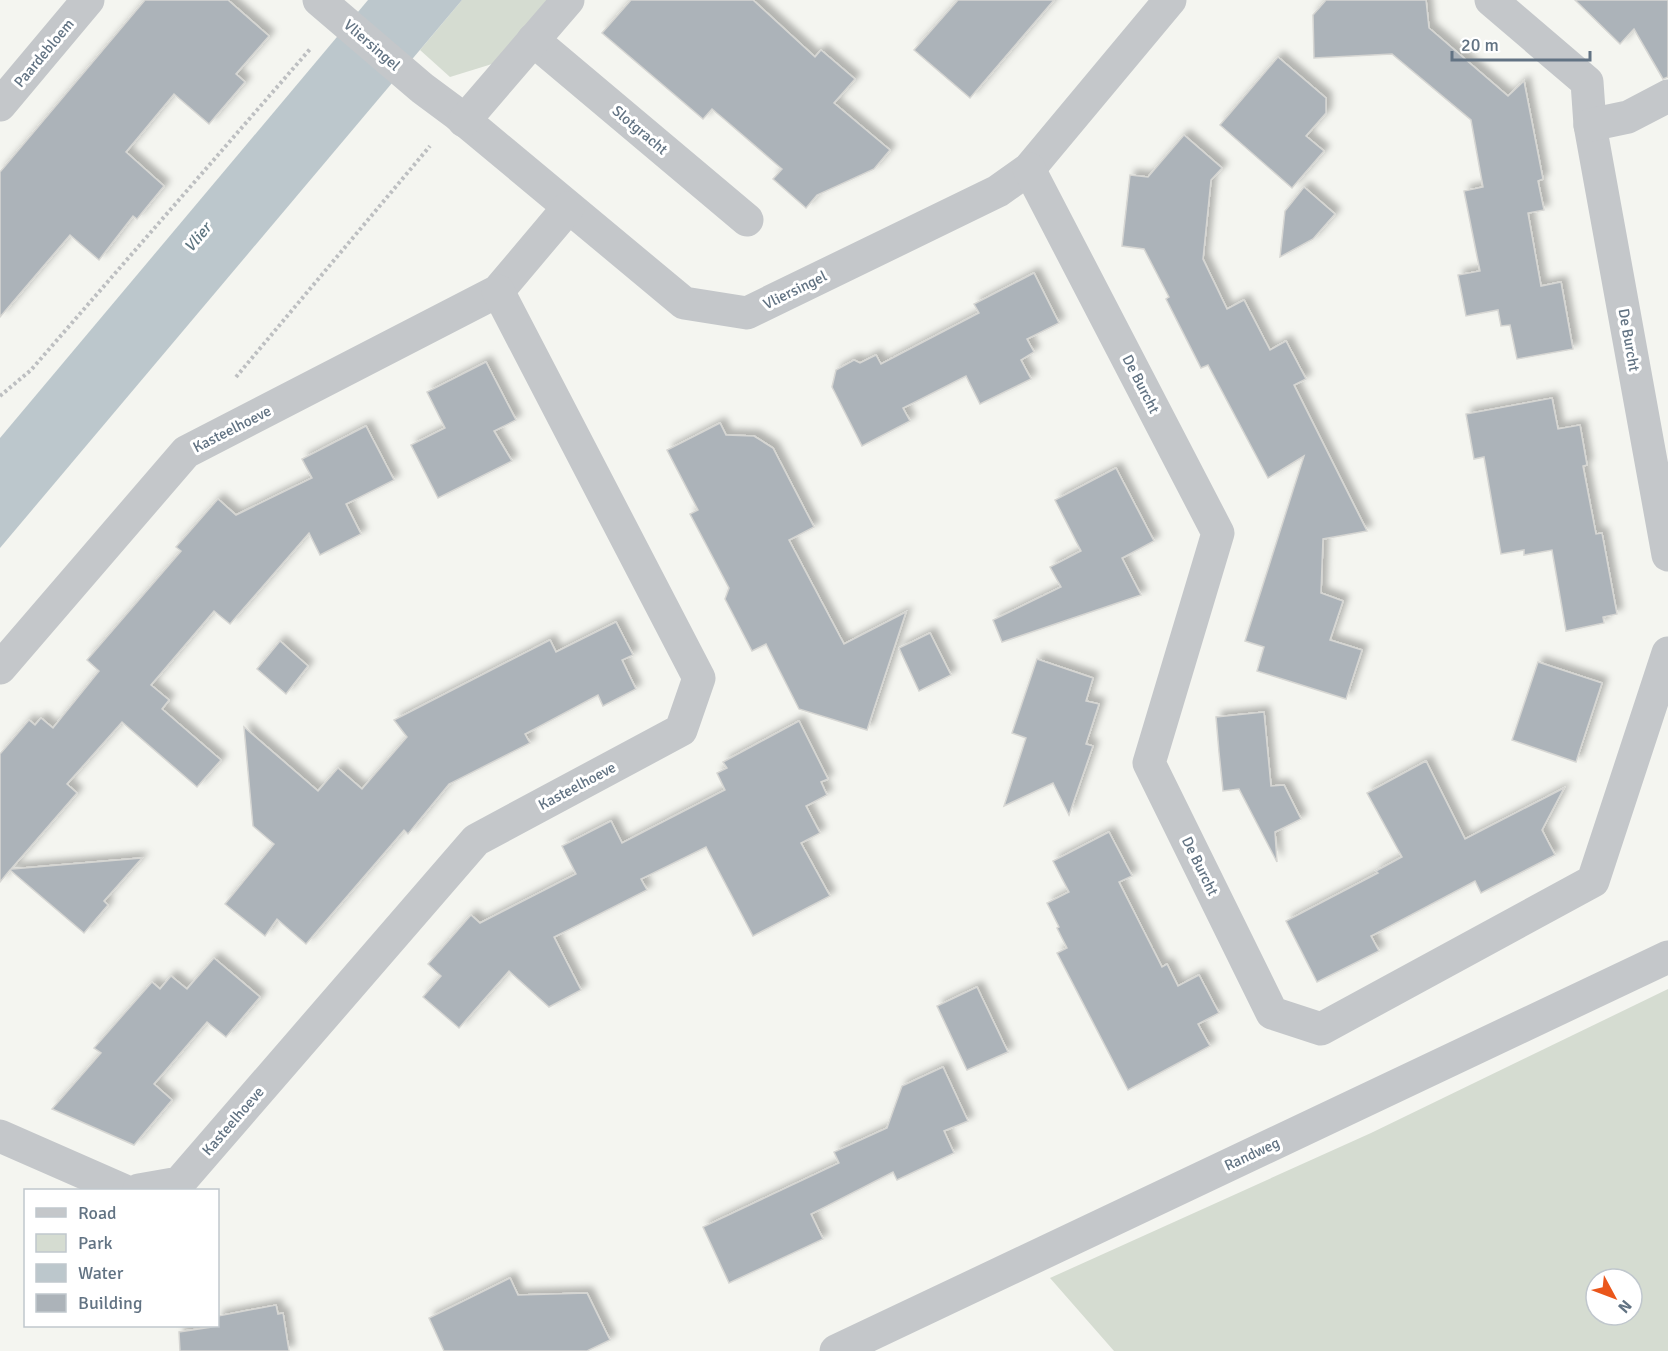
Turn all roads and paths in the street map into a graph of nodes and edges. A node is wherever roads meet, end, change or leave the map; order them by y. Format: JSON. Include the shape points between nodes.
{"nodes":[{"id":1,"x":88,"y":0,"type":"edge"},
{"id":2,"x":568,"y":0,"type":"edge"},
{"id":3,"x":1170,"y":0,"type":"edge"},
{"id":4,"x":1491,"y":0,"type":"edge"},
{"id":5,"x":335,"y":13,"type":"edge"},
{"id":6,"x":534,"y":40,"type":"junction"},
{"id":7,"x":1668,"y":96,"type":"edge"},
{"id":8,"x":0,"y":105,"type":"edge"},
{"id":9,"x":461,"y":118,"type":"junction"},
{"id":10,"x":1590,"y":125,"type":"junction"},
{"id":11,"x":1029,"y":168,"type":"junction"},
{"id":12,"x":568,"y":208,"type":"junction"},
{"id":13,"x":747,"y":220,"type":"dead end"},
{"id":14,"x":498,"y":291,"type":"junction"},
{"id":15,"x":233,"y":381,"type":"dead end"},
{"id":16,"x":0,"y":396,"type":"edge"},
{"id":17,"x":1668,"y":555,"type":"edge"},
{"id":18,"x":1668,"y":653,"type":"edge"},
{"id":19,"x":0,"y":668,"type":"edge"},
{"id":20,"x":1668,"y":957,"type":"edge"},
{"id":21,"x":0,"y":1136,"type":"edge"},
{"id":22,"x":119,"y":1189,"type":"edge"},
{"id":23,"x":149,"y":1189,"type":"edge"},
{"id":24,"x":836,"y":1351,"type":"edge"}],
"edges":[{"from":1,"to":8,"type":"street","name":"Paardebloem"},
{"from":2,"to":6,"type":"street"},
{"from":3,"to":11,"type":"street","name":"Vliersingel"},
{"from":4,"to":10,"type":"street","name":"De Burcht","via":[[1587,82]]},
{"from":5,"to":9,"type":"street","name":"Vliersingel"},
{"from":5,"to":16,"type":"path","via":[[31,370]]},
{"from":6,"to":9,"type":"street"},
{"from":6,"to":13,"type":"street","name":"Slotgracht"},
{"from":7,"to":10,"type":"street","via":[[1628,117]]},
{"from":9,"to":12,"type":"street","name":"Vliersingel"},
{"from":9,"to":15,"type":"path"},
{"from":10,"to":17,"type":"street","name":"De Burcht"},
{"from":11,"to":12,"type":"street","name":"Vliersingel","via":[[998,191],[747,313],[684,303]]},
{"from":11,"to":18,"type":"street","name":"De Burcht","via":[[1218,532],[1149,763],[1272,1012],[1321,1029],[1593,881]]},
{"from":12,"to":14,"type":"street","name":"Kasteelhoeve"},
{"from":14,"to":19,"type":"street","name":"Kasteelhoeve","via":[[186,452]]},
{"from":14,"to":23,"type":"street","name":"Kasteelhoeve","via":[[699,678],[681,730],[476,840],[179,1183]]},
{"from":20,"to":24,"type":"street","name":"Randweg"},
{"from":21,"to":22,"type":"street"}]}
